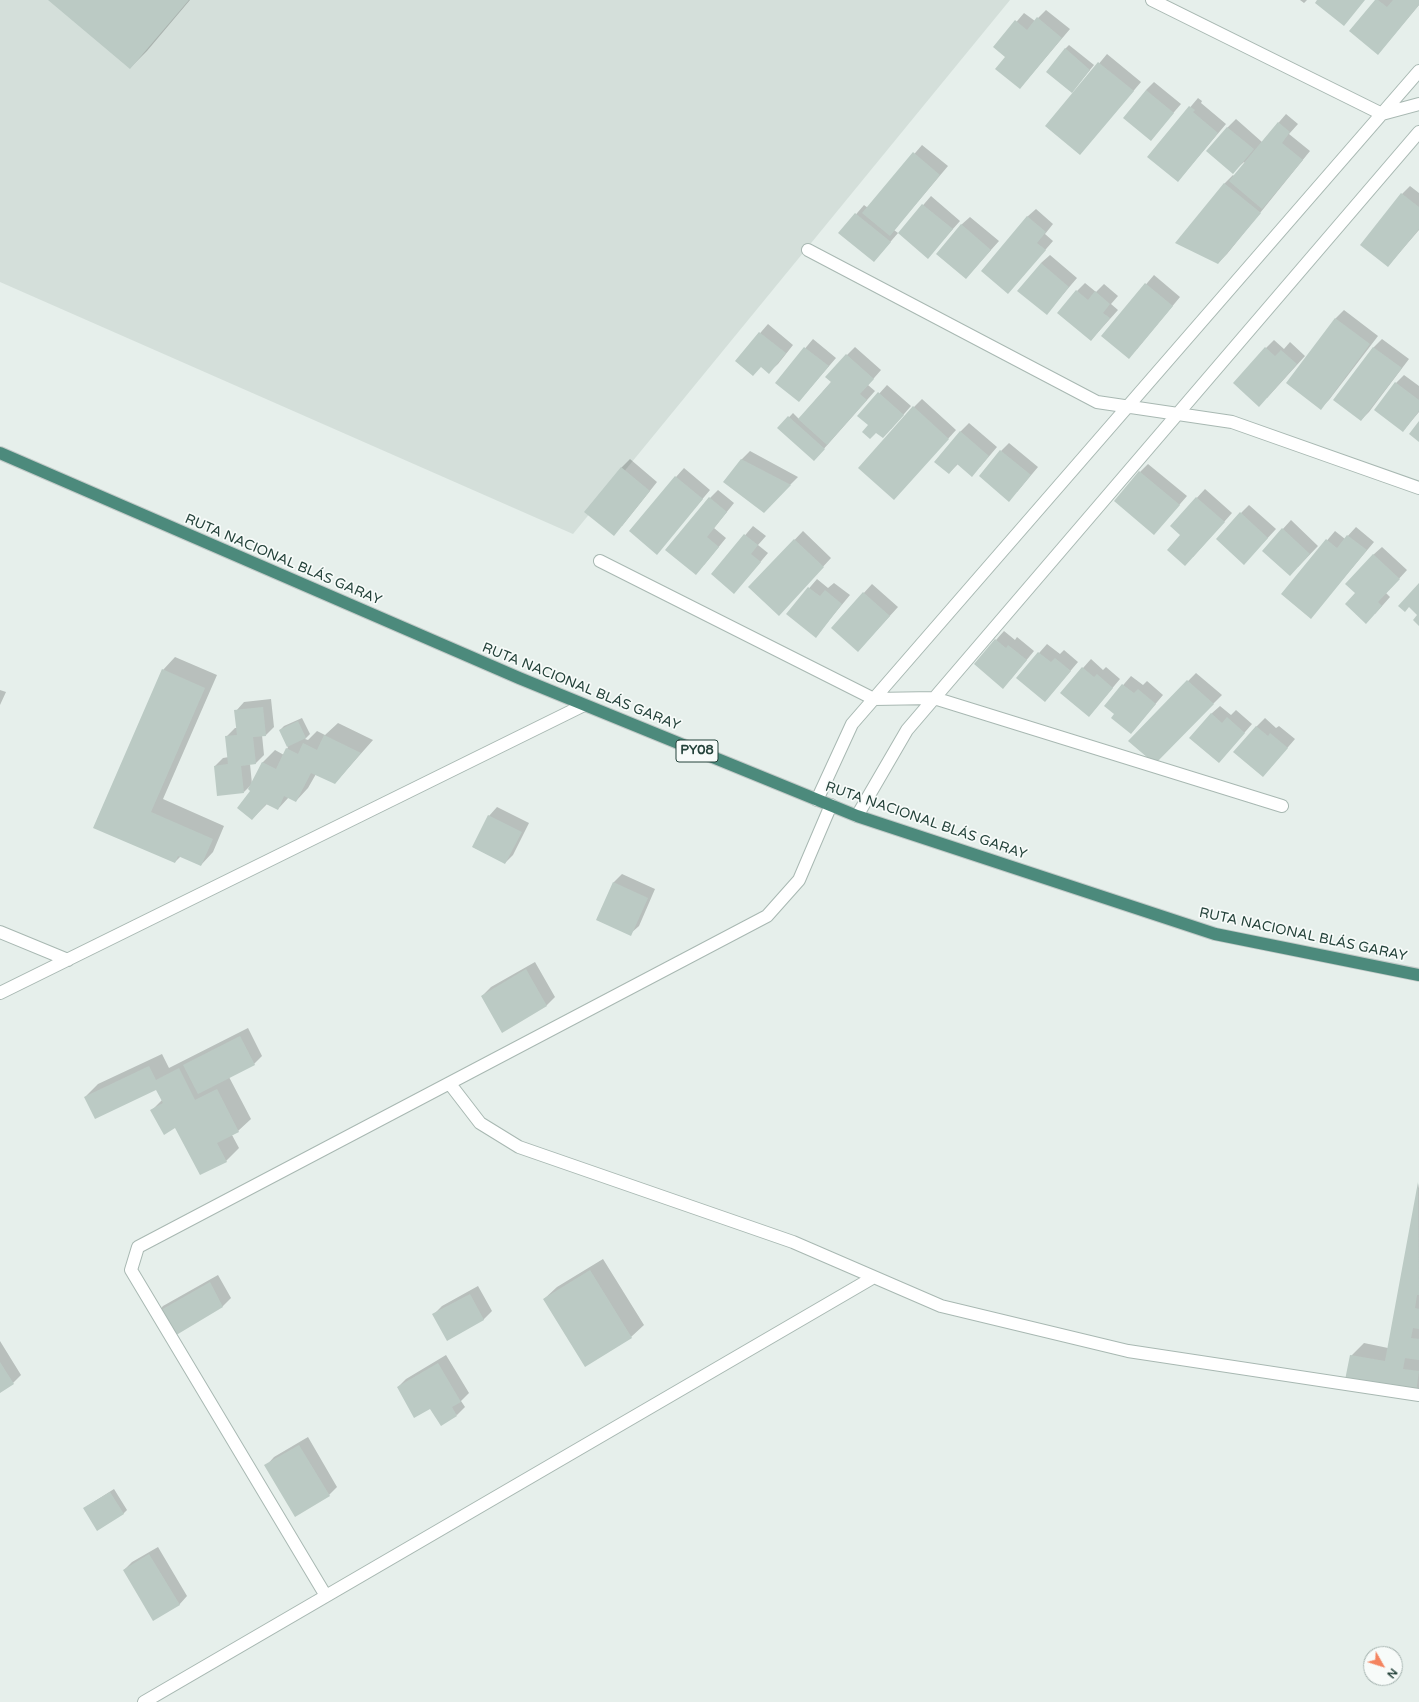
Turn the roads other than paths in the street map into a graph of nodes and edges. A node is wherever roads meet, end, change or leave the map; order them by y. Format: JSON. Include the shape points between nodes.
{"nodes":[{"id":1,"x":1152,"y":0,"type":"edge"},
{"id":2,"x":1419,"y":72,"type":"edge"},
{"id":3,"x":1419,"y":104,"type":"edge"},
{"id":4,"x":1382,"y":114,"type":"junction"},
{"id":5,"x":1419,"y":132,"type":"edge"},
{"id":6,"x":808,"y":250,"type":"dead end"},
{"id":7,"x":1128,"y":406,"type":"junction"},
{"id":8,"x":1178,"y":414,"type":"junction"},
{"id":9,"x":0,"y":453,"type":"edge"},
{"id":10,"x":1419,"y":488,"type":"edge"},
{"id":11,"x":600,"y":561,"type":"dead end"},
{"id":12,"x":934,"y":698,"type":"junction"},
{"id":13,"x":874,"y":699,"type":"junction"},
{"id":14,"x":584,"y":705,"type":"junction"},
{"id":15,"x":817,"y":800,"type":"junction"},
{"id":16,"x":831,"y":805,"type":"junction"},
{"id":17,"x":1282,"y":806,"type":"dead end"},
{"id":18,"x":856,"y":816,"type":"junction"},
{"id":19,"x":0,"y":932,"type":"edge"},
{"id":20,"x":68,"y":960,"type":"junction"},
{"id":21,"x":1419,"y":975,"type":"edge"},
{"id":22,"x":0,"y":993,"type":"edge"},
{"id":23,"x":450,"y":1084,"type":"junction"},
{"id":24,"x":874,"y":1276,"type":"junction"},
{"id":25,"x":1419,"y":1395,"type":"edge"},
{"id":26,"x":326,"y":1596,"type":"junction"},
{"id":27,"x":144,"y":1702,"type":"edge"}],
"edges":[{"from":1,"to":4,"type":"street"},
{"from":2,"to":4,"type":"street"},
{"from":3,"to":4,"type":"street"},
{"from":4,"to":7,"type":"street"},
{"from":5,"to":8,"type":"street"},
{"from":6,"to":7,"type":"street","via":[[1097,402]]},
{"from":7,"to":8,"type":"street"},
{"from":7,"to":13,"type":"street"},
{"from":8,"to":10,"type":"street","via":[[1232,422]]},
{"from":8,"to":12,"type":"street"},
{"from":9,"to":14,"type":"highway","name":"RUTA NACIONAL BLÁS GARAY","number":"PY08"},
{"from":11,"to":13,"type":"street"},
{"from":12,"to":13,"type":"street"},
{"from":12,"to":17,"type":"street"},
{"from":12,"to":18,"type":"street","via":[[906,730]]},
{"from":13,"to":15,"type":"street","via":[[852,724]]},
{"from":14,"to":15,"type":"highway","name":"RUTA NACIONAL BLÁS GARAY","number":"PY08"},
{"from":14,"to":20,"type":"street"},
{"from":15,"to":16,"type":"highway","name":"RUTA NACIONAL BLÁS GARAY","number":"PY08"},
{"from":16,"to":18,"type":"highway","name":"RUTA NACIONAL BLÁS GARAY","number":"PY08"},
{"from":16,"to":23,"type":"street","via":[[799,880],[768,916]]},
{"from":18,"to":21,"type":"highway","name":"RUTA NACIONAL BLÁS GARAY","number":"PY08","via":[[1215,934]]},
{"from":19,"to":20,"type":"street"},
{"from":20,"to":22,"type":"street"},
{"from":23,"to":24,"type":"street","via":[[480,1123],[519,1147],[793,1242]]},
{"from":23,"to":26,"type":"street","via":[[138,1247],[130,1270]]},
{"from":24,"to":25,"type":"street","via":[[941,1306],[1128,1351]]},
{"from":24,"to":26,"type":"street"},
{"from":26,"to":27,"type":"street"}]}
